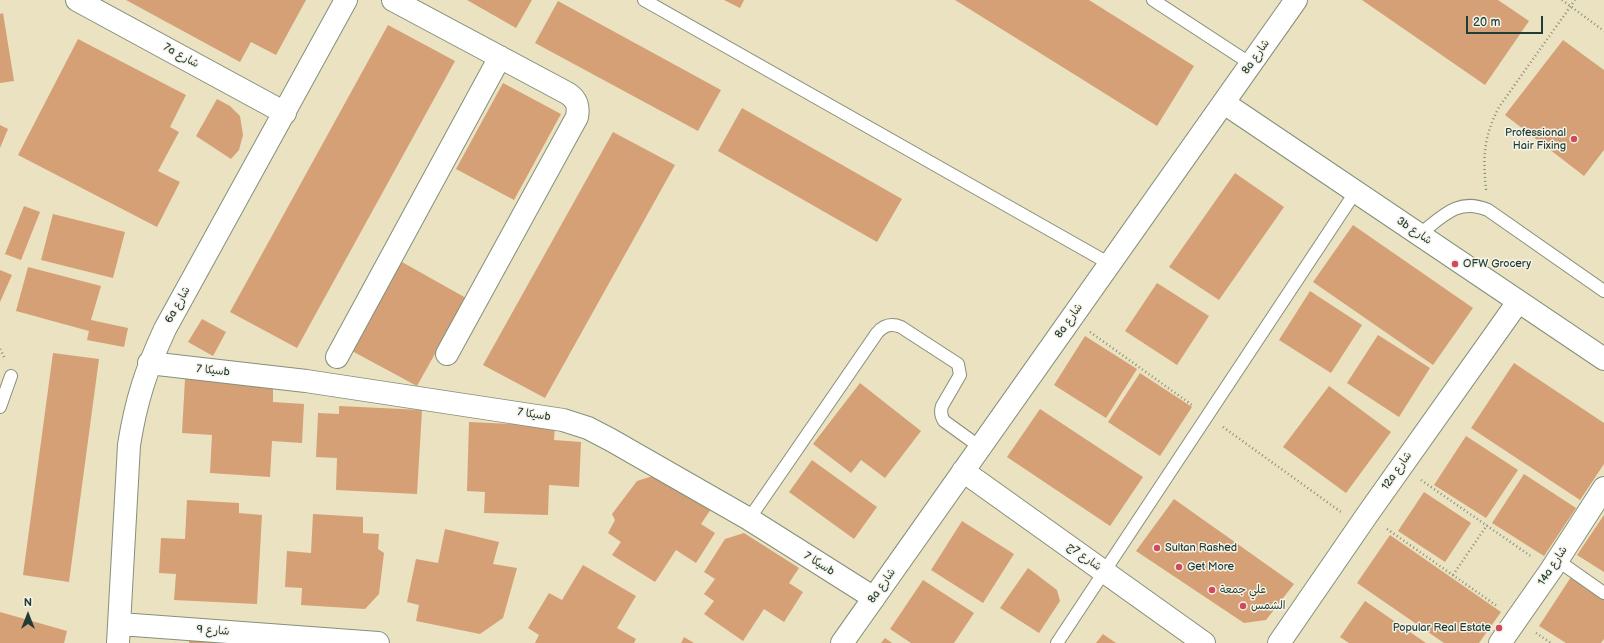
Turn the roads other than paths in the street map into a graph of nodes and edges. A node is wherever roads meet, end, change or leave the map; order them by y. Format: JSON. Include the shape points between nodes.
{"nodes":[{"id":1,"x":346,"y":0,"type":"edge"},
{"id":2,"x":393,"y":0,"type":"edge"},
{"id":3,"x":644,"y":0,"type":"edge"},
{"id":4,"x":1153,"y":0,"type":"edge"},
{"id":5,"x":1296,"y":0,"type":"edge"},
{"id":6,"x":84,"y":2,"type":"edge"},
{"id":7,"x":500,"y":57,"type":"junction"},
{"id":8,"x":1250,"y":64,"type":"junction"},
{"id":9,"x":1224,"y":103,"type":"junction"},
{"id":10,"x":285,"y":113,"type":"junction"},
{"id":11,"x":1356,"y":191,"type":"junction"},
{"id":12,"x":1420,"y":234,"type":"junction"},
{"id":13,"x":1110,"y":264,"type":"junction"},
{"id":14,"x":1604,"y":291,"type":"edge"},
{"id":15,"x":1518,"y":302,"type":"junction"},
{"id":16,"x":446,"y":354,"type":"dead end"},
{"id":17,"x":337,"y":357,"type":"dead end"},
{"id":18,"x":1604,"y":359,"type":"edge"},
{"id":19,"x":149,"y":363,"type":"junction"},
{"id":20,"x":11,"y":376,"type":"dead end"},
{"id":21,"x":0,"y":407,"type":"edge"},
{"id":22,"x":980,"y":447,"type":"junction"},
{"id":23,"x":963,"y":471,"type":"junction"},
{"id":24,"x":1604,"y":488,"type":"edge"},
{"id":25,"x":749,"y":519,"type":"junction"},
{"id":26,"x":1554,"y":565,"type":"junction"},
{"id":27,"x":1103,"y":571,"type":"junction"},
{"id":28,"x":1604,"y":593,"type":"edge"},
{"id":29,"x":874,"y":598,"type":"junction"},
{"id":30,"x":119,"y":634,"type":"edge"},
{"id":31,"x":378,"y":643,"type":"edge"},
{"id":32,"x":842,"y":643,"type":"edge"},
{"id":33,"x":1057,"y":643,"type":"edge"},
{"id":34,"x":1204,"y":643,"type":"edge"},
{"id":35,"x":1279,"y":643,"type":"edge"},
{"id":36,"x":1500,"y":643,"type":"edge"}],
"edges":[{"from":1,"to":10,"type":"street","name":"6a شارع"},
{"from":2,"to":7,"type":"street"},
{"from":3,"to":13,"type":"lane"},
{"from":4,"to":8,"type":"lane"},
{"from":5,"to":8,"type":"street","name":"8a شارع"},
{"from":6,"to":10,"type":"street","name":"7a شارع"},
{"from":7,"to":16,"type":"street","via":[[573,97],[577,103],[577,117]]},
{"from":7,"to":17,"type":"street"},
{"from":8,"to":9,"type":"street","name":"8a شارع"},
{"from":9,"to":11,"type":"street","name":"3b شارع"},
{"from":9,"to":13,"type":"street","name":"8a شارع"},
{"from":10,"to":19,"type":"street","name":"6a شارع","via":[[165,329]]},
{"from":11,"to":12,"type":"street","name":"3b شارع"},
{"from":11,"to":27,"type":"lane"},
{"from":12,"to":14,"type":"lane","via":[[1459,206],[1479,206]]},
{"from":12,"to":15,"type":"street","name":"3b شارع"},
{"from":13,"to":22,"type":"street","name":"8a شارع"},
{"from":15,"to":18,"type":"street","name":"3b شارع"},
{"from":15,"to":35,"type":"street","name":"12a شارع"},
{"from":19,"to":25,"type":"street","name":"سيكا 7b","via":[[306,381],[563,420],[588,428],[611,440]]},
{"from":19,"to":30,"type":"street","name":"6a شارع","via":[[134,414],[129,445]]},
{"from":20,"to":21,"type":"lane"},
{"from":22,"to":23,"type":"street","name":"8a شارع"},
{"from":22,"to":25,"type":"lane","via":[[944,421],[942,416],[942,406],[960,374],[958,364],[901,327],[888,325],[877,333]]},
{"from":23,"to":27,"type":"street","name":"شارع 7ج"},
{"from":23,"to":29,"type":"street","name":"8a شارع"},
{"from":24,"to":26,"type":"street","name":"14a شارع"},
{"from":25,"to":29,"type":"street","name":"سيكا 7b"},
{"from":26,"to":28,"type":"lane"},
{"from":26,"to":36,"type":"street","name":"14a شارع"},
{"from":27,"to":33,"type":"lane"},
{"from":27,"to":34,"type":"street","name":"شارع 7ج"},
{"from":29,"to":32,"type":"street","name":"8a شارع"},
{"from":30,"to":31,"type":"street","name":"شارع 9"}]}
